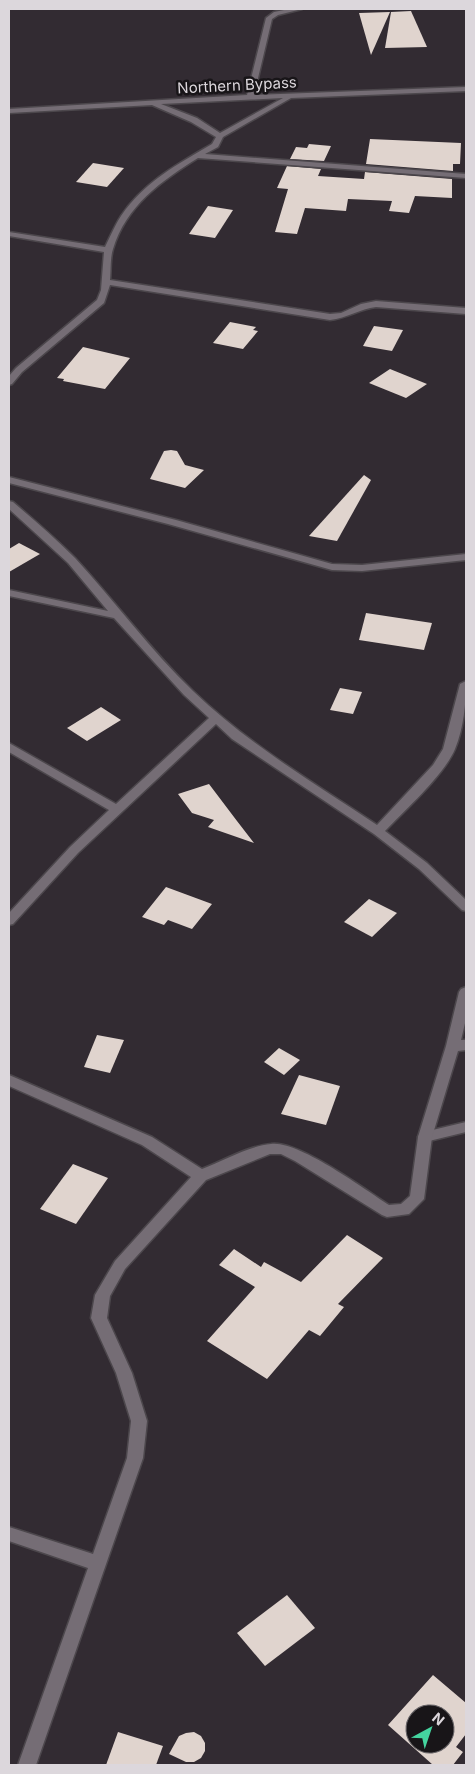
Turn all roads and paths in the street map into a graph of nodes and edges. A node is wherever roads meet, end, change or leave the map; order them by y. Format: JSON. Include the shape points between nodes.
{"nodes":[{"id":1,"x":299,"y":9,"type":"edge"},
{"id":2,"x":466,"y":89,"type":"edge"},
{"id":3,"x":292,"y":96,"type":"junction"},
{"id":4,"x":250,"y":97,"type":"junction"},
{"id":5,"x":152,"y":103,"type":"junction"},
{"id":6,"x":9,"y":111,"type":"edge"},
{"id":7,"x":220,"y":136,"type":"junction"},
{"id":8,"x":196,"y":156,"type":"junction"},
{"id":9,"x":466,"y":176,"type":"edge"},
{"id":10,"x":9,"y":234,"type":"edge"},
{"id":11,"x":108,"y":250,"type":"junction"},
{"id":12,"x":105,"y":282,"type":"junction"},
{"id":13,"x":466,"y":311,"type":"edge"},
{"id":14,"x":9,"y":381,"type":"edge"},
{"id":15,"x":9,"y":480,"type":"edge"},
{"id":16,"x":9,"y":504,"type":"edge"},
{"id":17,"x":466,"y":557,"type":"edge"},
{"id":18,"x":9,"y":593,"type":"edge"},
{"id":19,"x":118,"y":616,"type":"junction"},
{"id":20,"x":466,"y":684,"type":"edge"},
{"id":21,"x":216,"y":718,"type":"junction"},
{"id":22,"x":9,"y":746,"type":"edge"},
{"id":23,"x":116,"y":809,"type":"junction"},
{"id":24,"x":378,"y":831,"type":"junction"},
{"id":25,"x":466,"y":907,"type":"edge"},
{"id":26,"x":9,"y":921,"type":"edge"},
{"id":27,"x":466,"y":992,"type":"edge"},
{"id":28,"x":459,"y":1045,"type":"edge"},
{"id":29,"x":9,"y":1080,"type":"edge"},
{"id":30,"x":466,"y":1127,"type":"edge"},
{"id":31,"x":425,"y":1137,"type":"junction"},
{"id":32,"x":201,"y":1176,"type":"junction"},
{"id":33,"x":9,"y":1534,"type":"edge"},
{"id":34,"x":98,"y":1564,"type":"junction"},
{"id":35,"x":27,"y":1765,"type":"edge"}],
"edges":[{"from":1,"to":4,"type":"street","via":[[276,13],[269,18]]},
{"from":2,"to":3,"type":"street","name":"Northern Bypass"},
{"from":3,"to":4,"type":"street","name":"Northern Bypass"},
{"from":3,"to":7,"type":"street"},
{"from":4,"to":5,"type":"street","name":"Northern Bypass"},
{"from":5,"to":6,"type":"street","name":"Northern Bypass"},
{"from":5,"to":7,"type":"street","via":[[194,120]]},
{"from":7,"to":8,"type":"street","via":[[215,145]]},
{"from":8,"to":9,"type":"street"},
{"from":8,"to":11,"type":"street","via":[[143,193],[124,218]]},
{"from":10,"to":11,"type":"street"},
{"from":11,"to":12,"type":"street"},
{"from":12,"to":13,"type":"street","via":[[330,317],[350,314],[376,304]]},
{"from":12,"to":14,"type":"street","via":[[101,302]]},
{"from":15,"to":17,"type":"street","via":[[332,566],[362,568]]},
{"from":16,"to":19,"type":"street","via":[[56,545]]},
{"from":18,"to":19,"type":"street"},
{"from":19,"to":21,"type":"street","via":[[188,693]]},
{"from":20,"to":24,"type":"street","via":[[450,749],[437,768]]},
{"from":21,"to":23,"type":"street"},
{"from":21,"to":24,"type":"street","via":[[236,736]]},
{"from":22,"to":23,"type":"street"},
{"from":23,"to":26,"type":"street"},
{"from":24,"to":25,"type":"street","via":[[423,866]]},
{"from":27,"to":28,"type":"street"},
{"from":28,"to":31,"type":"street"},
{"from":29,"to":32,"type":"street","via":[[146,1141]]},
{"from":30,"to":31,"type":"street"},
{"from":31,"to":32,"type":"street","via":[[417,1199],[404,1210],[387,1211],[283,1149],[256,1153]]},
{"from":32,"to":34,"type":"street","via":[[120,1265],[103,1295],[99,1318],[124,1373],[139,1421],[135,1458]]},
{"from":33,"to":34,"type":"street"},
{"from":34,"to":35,"type":"street"}]}
